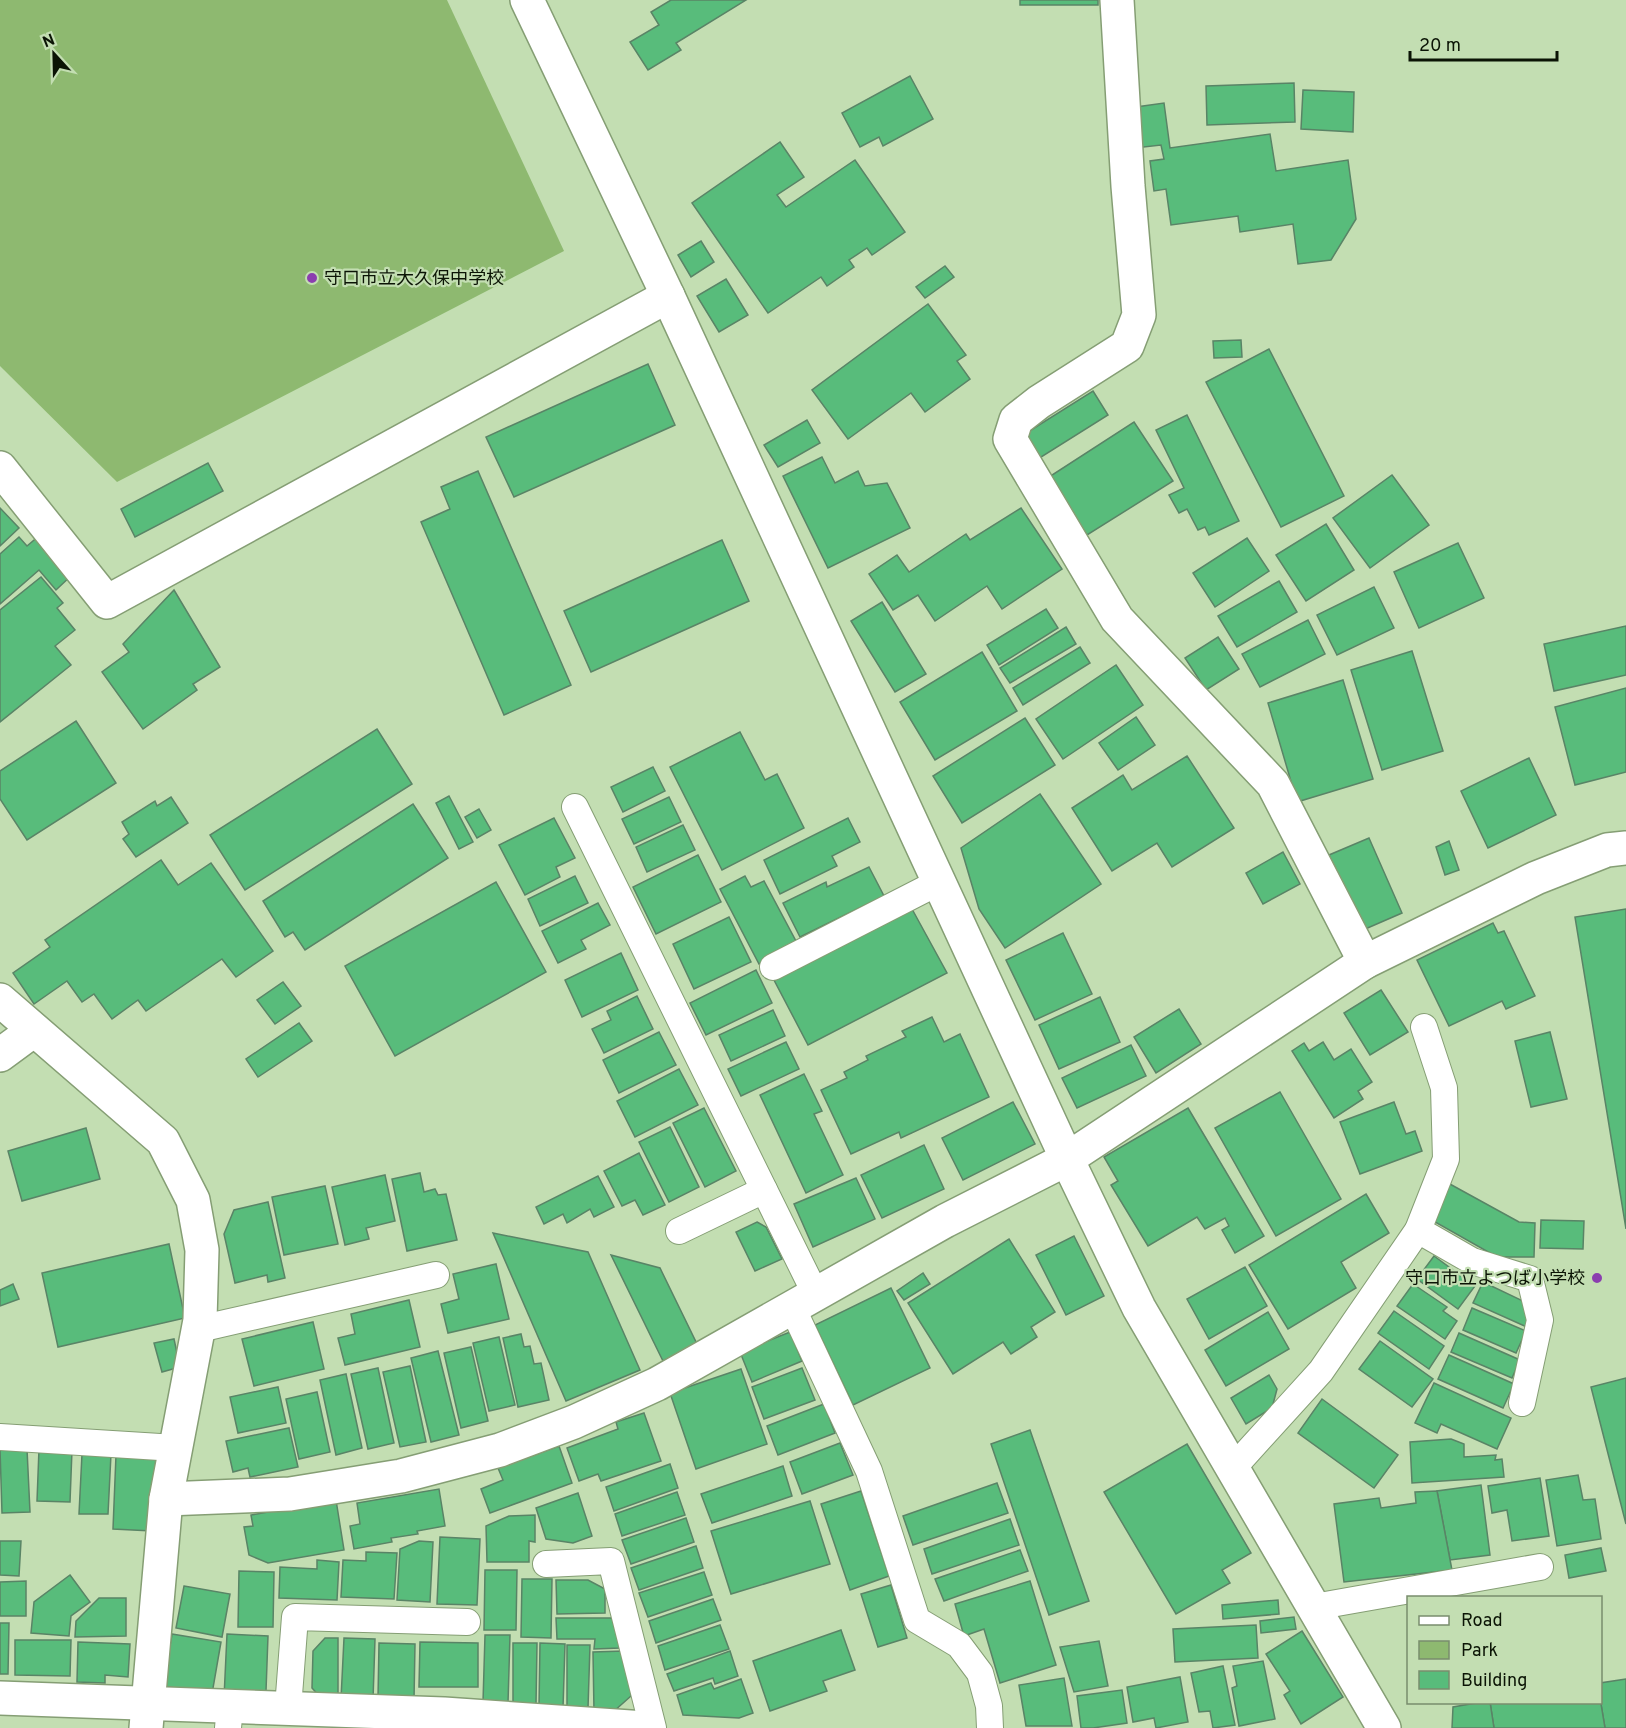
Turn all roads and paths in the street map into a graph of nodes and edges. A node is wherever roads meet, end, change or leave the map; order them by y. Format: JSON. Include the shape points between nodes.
{"nodes":[{"id":1,"x":527,"y":0,"type":"edge"},
{"id":2,"x":1117,"y":0,"type":"edge"},
{"id":3,"x":668,"y":296,"type":"junction"},
{"id":4,"x":0,"y":468,"type":"edge"},
{"id":5,"x":575,"y":807,"type":"dead end"},
{"id":6,"x":1626,"y":848,"type":"edge"},
{"id":7,"x":939,"y":882,"type":"junction"},
{"id":8,"x":1365,"y":962,"type":"junction"},
{"id":9,"x":773,"y":967,"type":"dead end"},
{"id":10,"x":0,"y":1000,"type":"edge"},
{"id":11,"x":1424,"y":1027,"type":"dead end"},
{"id":12,"x":34,"y":1029,"type":"junction"},
{"id":13,"x":0,"y":1055,"type":"edge"},
{"id":14,"x":1067,"y":1159,"type":"junction"},
{"id":15,"x":764,"y":1190,"type":"junction"},
{"id":16,"x":1418,"y":1230,"type":"junction"},
{"id":17,"x":680,"y":1231,"type":"dead end"},
{"id":18,"x":436,"y":1275,"type":"dead end"},
{"id":19,"x":804,"y":1301,"type":"junction"},
{"id":20,"x":199,"y":1329,"type":"junction"},
{"id":21,"x":1522,"y":1403,"type":"dead end"},
{"id":22,"x":0,"y":1437,"type":"edge"},
{"id":23,"x":176,"y":1448,"type":"junction"},
{"id":24,"x":1233,"y":1468,"type":"junction"},
{"id":25,"x":166,"y":1499,"type":"junction"},
{"id":26,"x":546,"y":1564,"type":"dead end"},
{"id":27,"x":1540,"y":1567,"type":"dead end"},
{"id":28,"x":1314,"y":1607,"type":"junction"},
{"id":29,"x":467,"y":1622,"type":"dead end"},
{"id":30,"x":0,"y":1698,"type":"edge"},
{"id":31,"x":288,"y":1708,"type":"junction"},
{"id":32,"x":147,"y":1715,"type":"edge"},
{"id":33,"x":229,"y":1717,"type":"edge"},
{"id":34,"x":388,"y":1720,"type":"edge"},
{"id":35,"x":446,"y":1721,"type":"edge"},
{"id":36,"x":645,"y":1728,"type":"edge"},
{"id":37,"x":653,"y":1728,"type":"edge"},
{"id":38,"x":990,"y":1728,"type":"edge"},
{"id":39,"x":1384,"y":1728,"type":"edge"}],
"edges":[{"from":1,"to":3,"type":"street"},
{"from":2,"to":8,"type":"street","via":[[1139,315],[1127,346],[1016,420],[1010,439],[1117,619],[1273,784]]},
{"from":3,"to":4,"type":"street","via":[[107,602]]},
{"from":3,"to":7,"type":"street"},
{"from":5,"to":15,"type":"lane"},
{"from":6,"to":8,"type":"street","via":[[1607,850],[1536,878]]},
{"from":7,"to":9,"type":"lane"},
{"from":7,"to":14,"type":"street"},
{"from":8,"to":14,"type":"street"},
{"from":10,"to":12,"type":"street"},
{"from":11,"to":16,"type":"lane","via":[[1444,1088],[1446,1159]]},
{"from":12,"to":13,"type":"street"},
{"from":12,"to":20,"type":"street","via":[[163,1141],[193,1200],[202,1250]]},
{"from":14,"to":19,"type":"street","via":[[945,1221]]},
{"from":14,"to":24,"type":"street","via":[[1139,1308]]},
{"from":15,"to":17,"type":"lane"},
{"from":15,"to":19,"type":"lane"},
{"from":16,"to":21,"type":"lane","via":[[1472,1260],[1530,1279],[1540,1320]]},
{"from":16,"to":24,"type":"lane","via":[[1321,1371]]},
{"from":18,"to":20,"type":"lane"},
{"from":19,"to":25,"type":"street","via":[[657,1384],[500,1450],[401,1476],[290,1494]]},
{"from":19,"to":38,"type":"lane","via":[[869,1471],[917,1620],[959,1645],[980,1673]]},
{"from":20,"to":23,"type":"street"},
{"from":22,"to":23,"type":"lane"},
{"from":23,"to":25,"type":"street"},
{"from":24,"to":28,"type":"street"},
{"from":25,"to":32,"type":"street"},
{"from":26,"to":37,"type":"lane","via":[[611,1561]]},
{"from":27,"to":28,"type":"lane"},
{"from":28,"to":39,"type":"street"},
{"from":29,"to":31,"type":"lane","via":[[295,1617]]},
{"from":30,"to":32,"type":"street"},
{"from":31,"to":33,"type":"street"},
{"from":31,"to":34,"type":"street"},
{"from":32,"to":33,"type":"street"},
{"from":34,"to":35,"type":"street"},
{"from":35,"to":36,"type":"street"}]}
